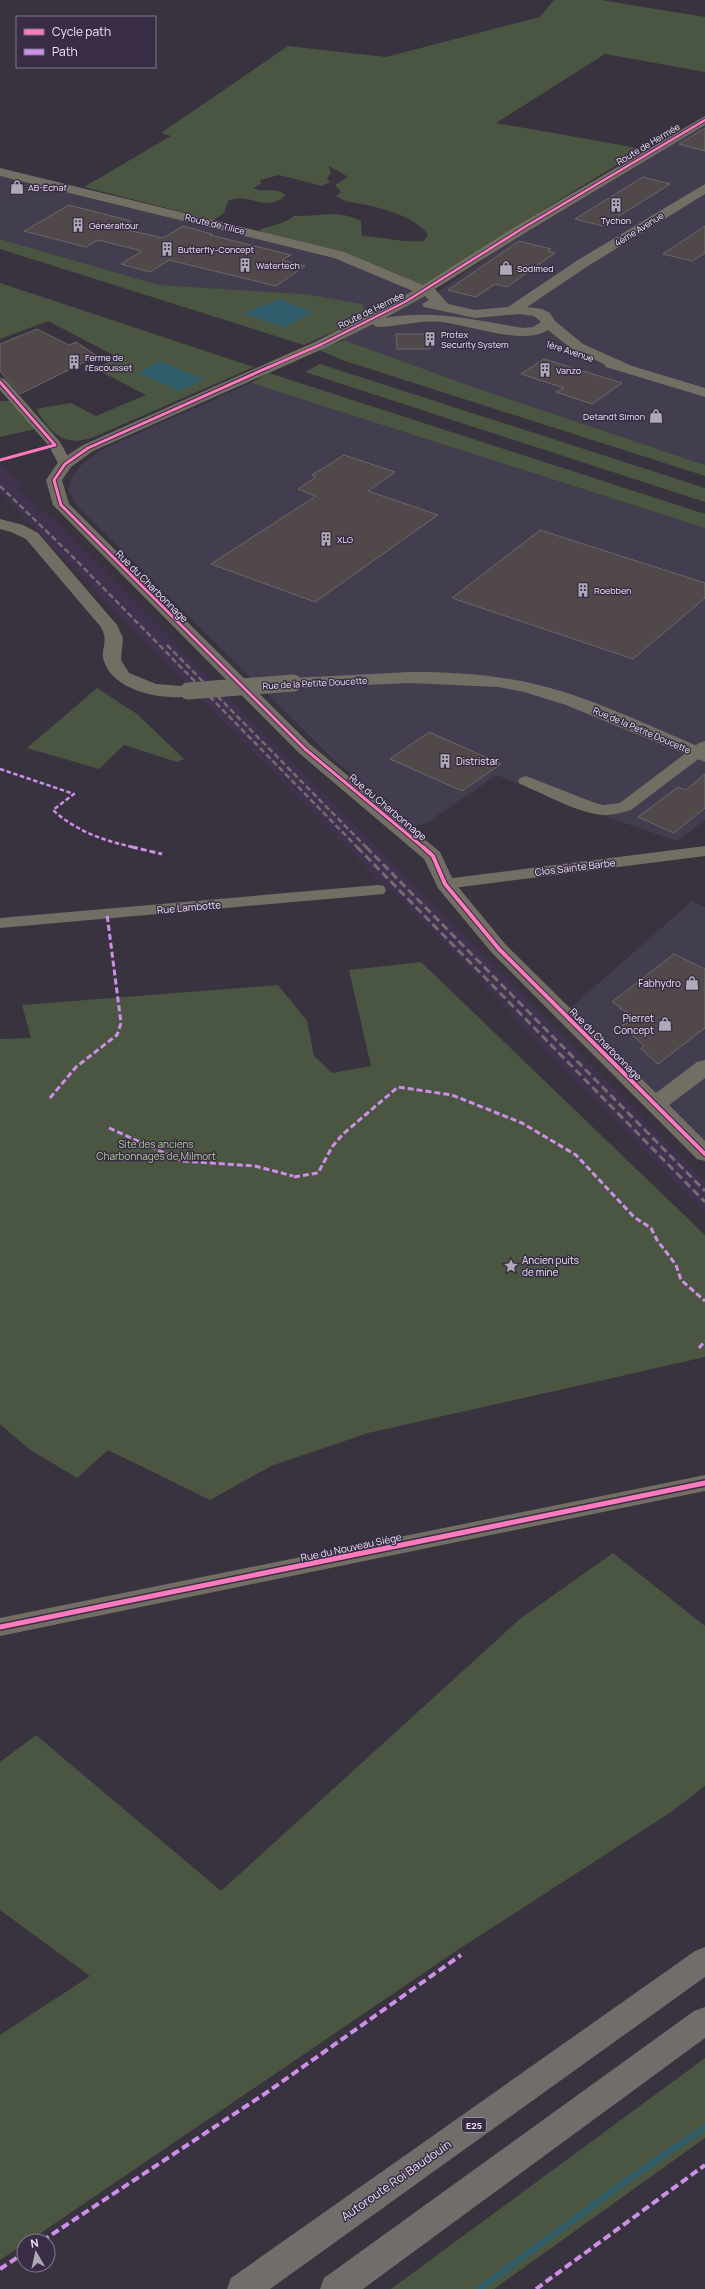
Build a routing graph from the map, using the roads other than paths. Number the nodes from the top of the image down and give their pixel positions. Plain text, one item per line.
1 (705, 120) edge
2 (0, 172) edge
3 (705, 188) edge
4 (574, 270) junction
5 (425, 291) junction
6 (405, 302) junction
7 (443, 307) junction
8 (392, 310) junction
9 (508, 312) junction
10 (408, 318) junction
11 (547, 319) junction
12 (354, 327) junction
13 (509, 330) junction
14 (626, 368) junction
15 (0, 382) edge
16 (705, 393) edge
17 (60, 472) junction
18 (0, 524) edge
19 (702, 752) edge
20 (526, 781) dead end
21 (705, 851) edge
22 (445, 884) junction
23 (378, 890) dead end
24 (0, 923) edge
25 (705, 1066) edge
26 (655, 1105) junction
27 (705, 1154) edge
28 (705, 1483) edge
29 (0, 1627) edge
30 (705, 1960) edge
31 (705, 2021) edge
32 (243, 2289) edge
33 (336, 2289) edge

1 - 5 street, Route de Hermée
2 - 5 street, Route de Tilice
3 - 4 street, 4ème Avenue
4 - 9 street, 4ème Avenue
4 - 11 street, 4ème Avenue
5 - 6 street, Route de Hermée
5 - 7 street
6 - 7 street, 1ère Avenue
6 - 8 street, Route de Hermée
7 - 9 street, 1ère Avenue
8 - 10 street, 1ère Avenue
8 - 12 street, Route de Hermée
9 - 11 street, 1ère Avenue
9 - 13 street
10 - 12 street, 1ère Avenue
10 - 13 street, 1ère Avenue
11 - 13 street, 1ère Avenue
11 - 14 street, 1ère Avenue
12 - 17 street, Route de Hermée
13 - 14 street, 1ère Avenue
14 - 16 street, 1ère Avenue
15 - 17 street
17 - 22 street, Rue du Charbonnage
18 - 19 street, Rue de la Petite Doucette, bridge
19 - 20 street
21 - 22 street, Clos Sainte Barbe
22 - 26 street, Rue du Charbonnage
23 - 24 street, Rue Lambotte
25 - 26 street
26 - 27 street, Rue du Charbonnage
28 - 29 street, Rue du Nouveau Siège
30 - 32 highway, Autoroute Roi Baudouin / E25
31 - 33 highway

